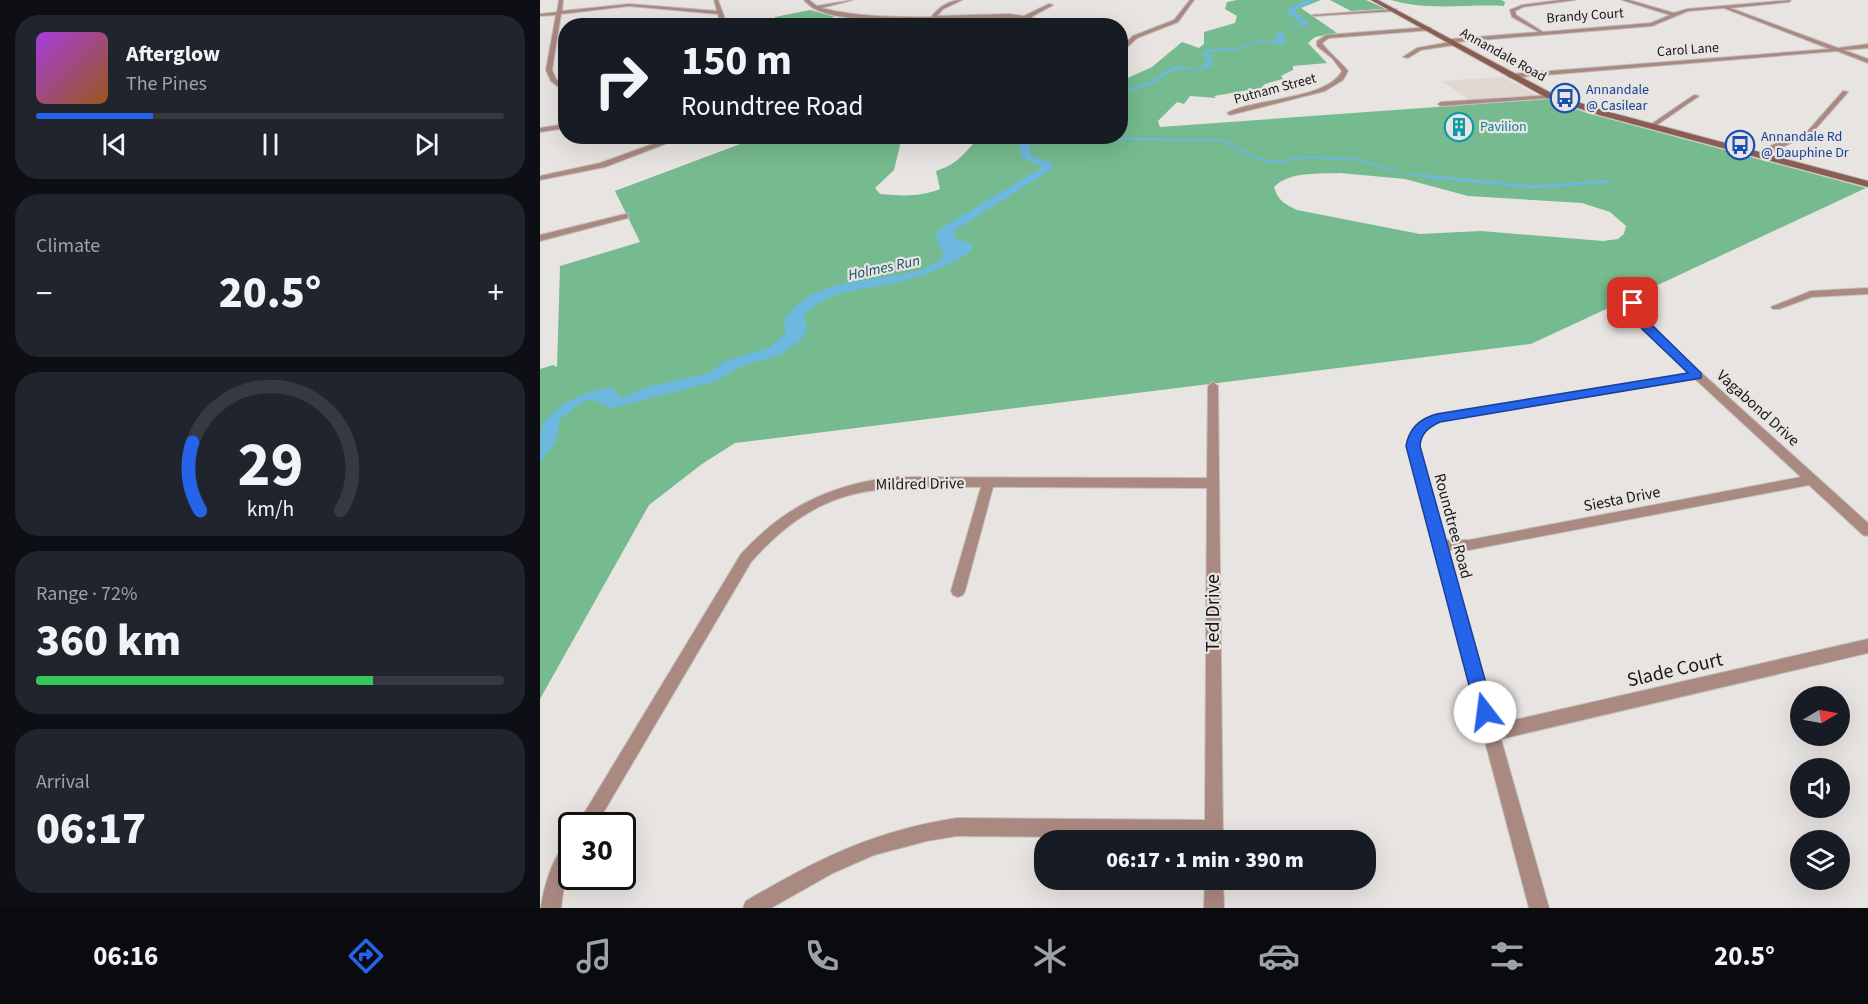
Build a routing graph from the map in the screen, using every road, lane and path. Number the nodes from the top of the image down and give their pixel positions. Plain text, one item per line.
1 (561, 0) edge
2 (716, 0) edge
3 (806, 0) edge
4 (851, 0) edge
5 (960, 0) edge
6 (1192, 0) edge
7 (1374, 0) edge
8 (1573, 0) edge
9 (1624, 0) edge
10 (1705, 0) edge
11 (1789, 1) edge
12 (1051, 5) dead end
13 (1723, 7) junction
14 (815, 8) junction
15 (1395, 10) junction
16 (559, 13) junction
17 (721, 13) junction
18 (1672, 14) junction
19 (540, 15) edge
20 (1314, 15) dead end
21 (933, 17) junction
22 (558, 18) edge
23 (723, 18) edge
24 (848, 18) edge
25 (907, 18) edge
26 (1025, 18) joint
27 (558, 19) edge
28 (1430, 29) junction
29 (1541, 32) junction
30 (1453, 42) junction
31 (1128, 44) edge
32 (1868, 46) edge
33 (1838, 50) junction
34 (1406, 57) dead end
35 (1868, 61) edge
36 (1510, 76) junction
37 (556, 84) edge
38 (1845, 92) dead end
39 (1550, 96) junction
40 (1696, 96) dead end
41 (1441, 104) dead end
42 (1230, 113) dead end
43 (1652, 126) junction
44 (558, 127) edge
45 (540, 130) edge
46 (661, 144) edge
47 (1764, 156) junction
48 (540, 178) edge
49 (1868, 184) edge
50 (625, 216) dead end
51 (540, 238) edge
52 (1868, 291) edge
53 (1633, 303) dead end
54 (1776, 307) dead end
55 (1697, 375) junction
56 (1212, 386) dead end
57 (1811, 480) junction
58 (988, 483) junction
59 (1213, 483) junction
60 (1868, 531) edge
61 (1439, 545) junction
62 (958, 591) dead end
63 (1868, 646) edge
64 (1491, 733) junction
65 (594, 812) edge
66 (1067, 830) edge
67 (1214, 830) edge
68 (558, 878) edge
69 (1214, 890) edge
70 (551, 908) edge
71 (753, 908) edge
72 (1214, 908) edge
73 (1539, 908) edge

1 - 16 street
2 - 17 street
3 - 14 street
4 - 14 street
5 - 21 street
6 - 31 street
7 - 15 main road, Annandale Road
8 - 29 street
9 - 18 street
10 - 13 street
11 - 13 street, Brandy Court
12 - 26 street
13 - 18 street, Brandy Court
13 - 33 street
14 - 24 street
15 - 20 street
15 - 28 main road, Annandale Road
16 - 17 street
16 - 19 street
16 - 22 street
17 - 23 street
18 - 29 street, Brandy Court
21 - 25 street
21 - 26 street
27 - 37 street
28 - 30 main road, Annandale Road
28 - 42 street, Putnam Street
29 - 30 street, Brandy Court
30 - 34 street, Brandy Court
30 - 36 main road, Annandale Road
32 - 33 street, Carol Lane
33 - 35 street
33 - 36 street, Carol Lane
36 - 39 main road, Annandale Road
38 - 47 street
39 - 41 street
39 - 43 main road, Annandale Road
40 - 43 street
43 - 47 main road, Annandale Road
44 - 45 street
46 - 48 street
47 - 49 main road, Annandale Road
50 - 51 street
52 - 54 street
53 - 55 street, Vagabond Drive
55 - 57 street, Vagabond Drive
55 - 61 street, Roundtree Road
56 - 59 street, Ted Drive
57 - 60 street, Vagabond Drive
57 - 61 street, Siesta Drive
58 - 59 street, Mildred Drive
58 - 62 street
58 - 65 street, Mildred Drive
59 - 67 street, Ted Drive
61 - 64 street, Roundtree Road
63 - 64 street, Slade Court
64 - 73 street, Roundtree Road
66 - 71 street
68 - 70 street
69 - 72 street

